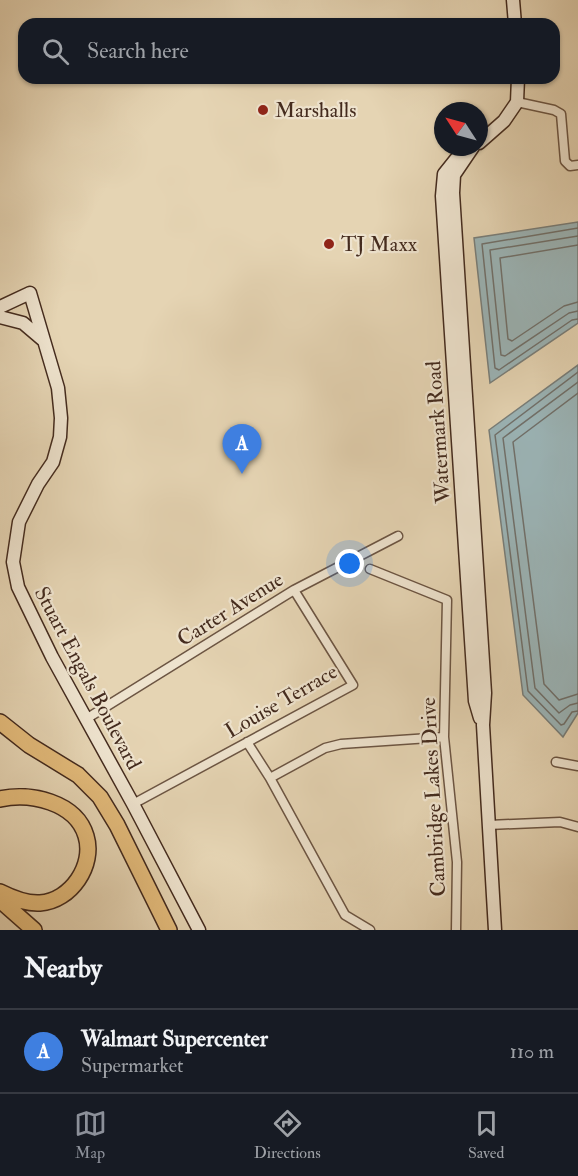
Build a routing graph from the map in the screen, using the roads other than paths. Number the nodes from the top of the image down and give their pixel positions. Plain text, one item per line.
1 (513, 0) edge
2 (514, 18) edge
3 (518, 84) edge
4 (517, 102) junction
5 (488, 135) edge
6 (459, 156) edge
7 (578, 165) edge
8 (0, 307) edge
9 (0, 317) edge
10 (44, 341) junction
11 (398, 536) dead end
12 (370, 569) dead end
13 (294, 590) junction
14 (86, 719) junction
15 (0, 722) edge
16 (444, 736) junction
17 (247, 742) junction
18 (556, 762) dead end
19 (578, 766) edge
20 (270, 778) junction
21 (0, 799) edge
22 (133, 804) junction
23 (489, 825) junction
24 (578, 826) edge
25 (0, 892) edge
26 (0, 900) edge
27 (34, 930) edge
28 (169, 930) edge
29 (199, 930) edge
30 (370, 930) edge
31 (456, 930) edge
32 (495, 930) edge

1 - 2 street
3 - 4 street
4 - 5 street, Watermark Road
4 - 7 street
6 - 23 street, Watermark Road
8 - 10 street, Stuart Engals Boulevard
9 - 10 street
10 - 14 street, Stuart Engals Boulevard
11 - 13 street, Carter Avenue
12 - 16 street, Cambridge Lakes Drive
13 - 14 street, Carter Avenue
13 - 17 street, Louise Terrace
14 - 22 street, Stuart Engals Boulevard
15 - 28 highway
16 - 20 street
16 - 31 street, Cambridge Lakes Drive
17 - 20 street
17 - 22 street, Louise Terrace
18 - 19 street
20 - 30 street
21 - 25 highway
22 - 29 street, Stuart Engals Boulevard
23 - 24 street
23 - 32 street, Watermark Road
26 - 27 highway

